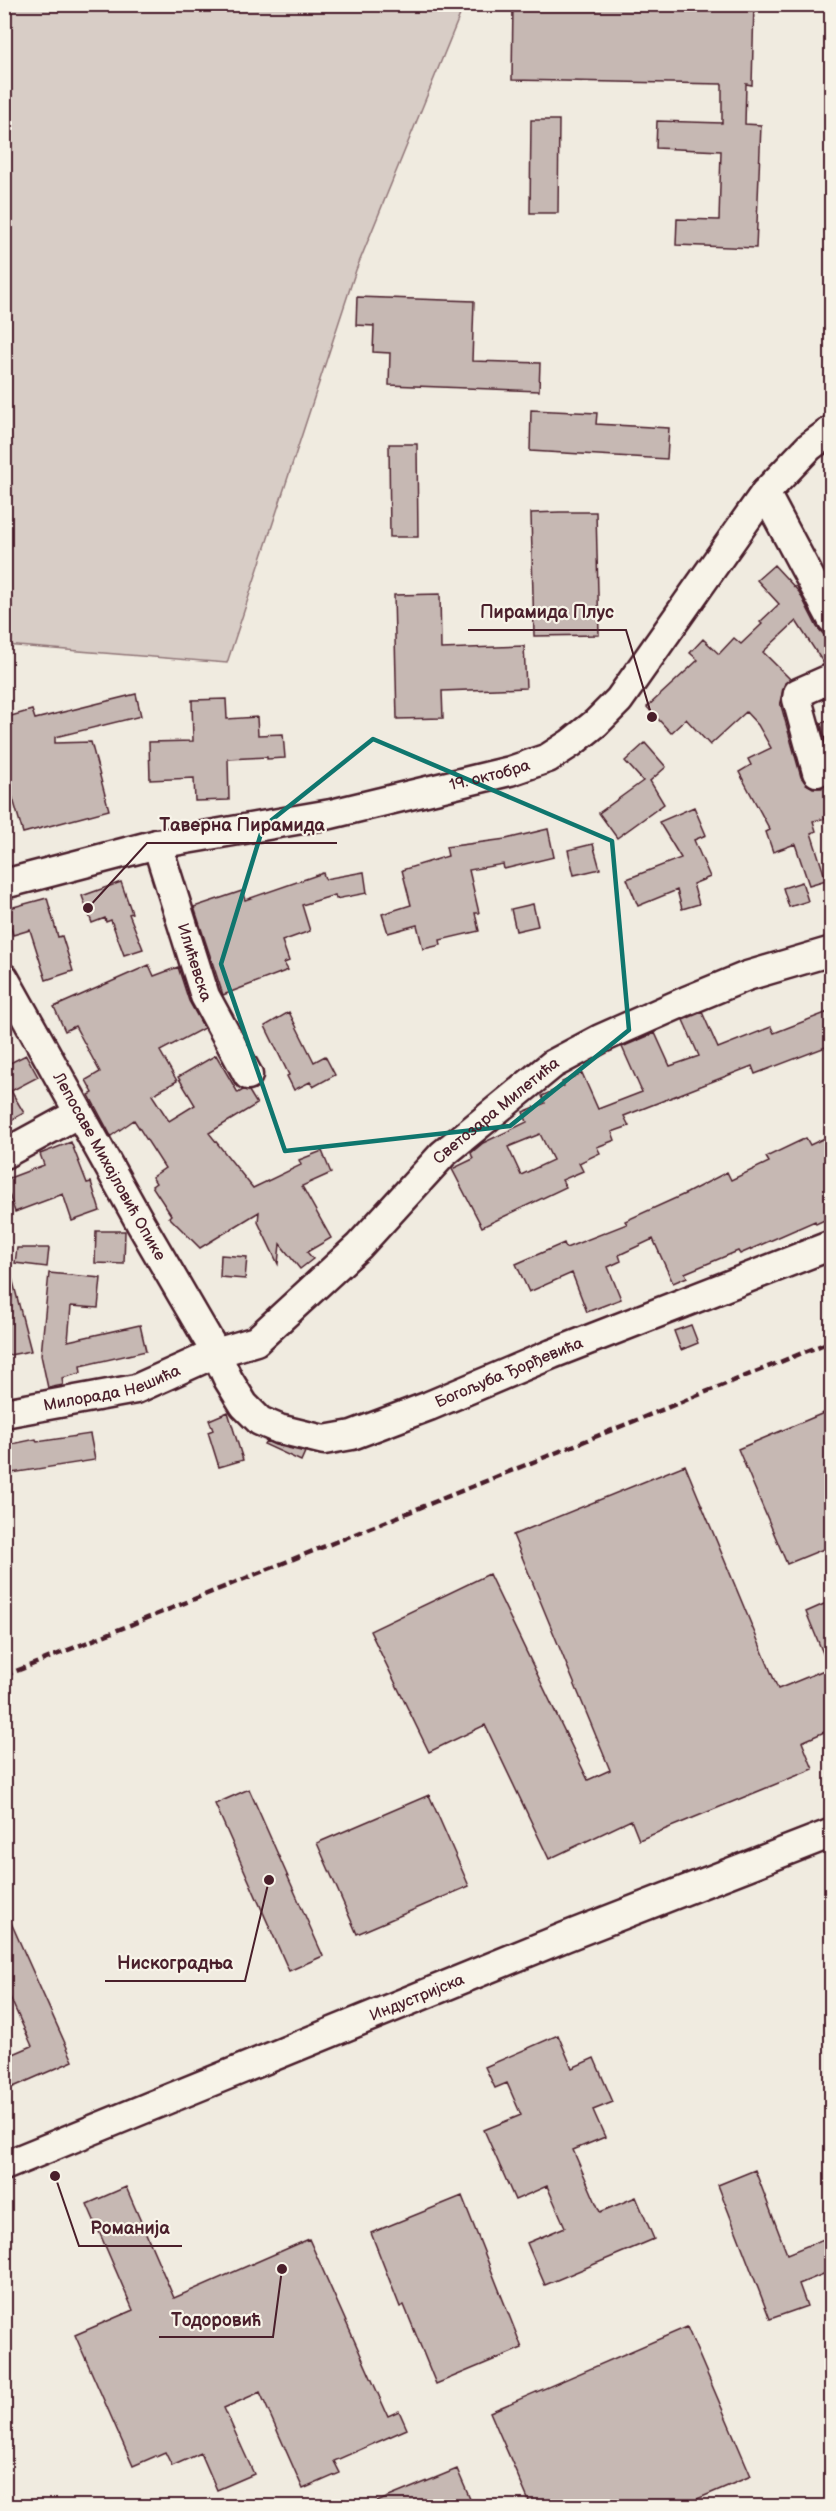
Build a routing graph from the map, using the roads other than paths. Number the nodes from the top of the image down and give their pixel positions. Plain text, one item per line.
1 (831, 430) edge
2 (765, 493) junction
3 (831, 619) edge
4 (831, 678) edge
5 (817, 772) dead end
6 (157, 844) junction
7 (4, 884) edge
8 (831, 951) edge
9 (4, 978) edge
10 (248, 1075) dead end
11 (79, 1113) junction
12 (4, 1154) edge
13 (831, 1245) edge
14 (216, 1353) junction
15 (4, 1413) edge
16 (831, 1833) edge
17 (4, 2166) edge

1 - 2 street, 19. октобра
2 - 3 street
2 - 6 street, 19. октобра
4 - 5 street
6 - 7 street, 19. октобра
6 - 10 street, Илићевска
8 - 14 street, Светозара Милетића
9 - 11 street, Лепосаве Михајловић Опике
11 - 12 street
11 - 14 street, Лепосаве Михајловић Опике
13 - 14 street, Богољуба Ђорђевића
14 - 15 street, Милорада Нешића
16 - 17 street, Индустријска

